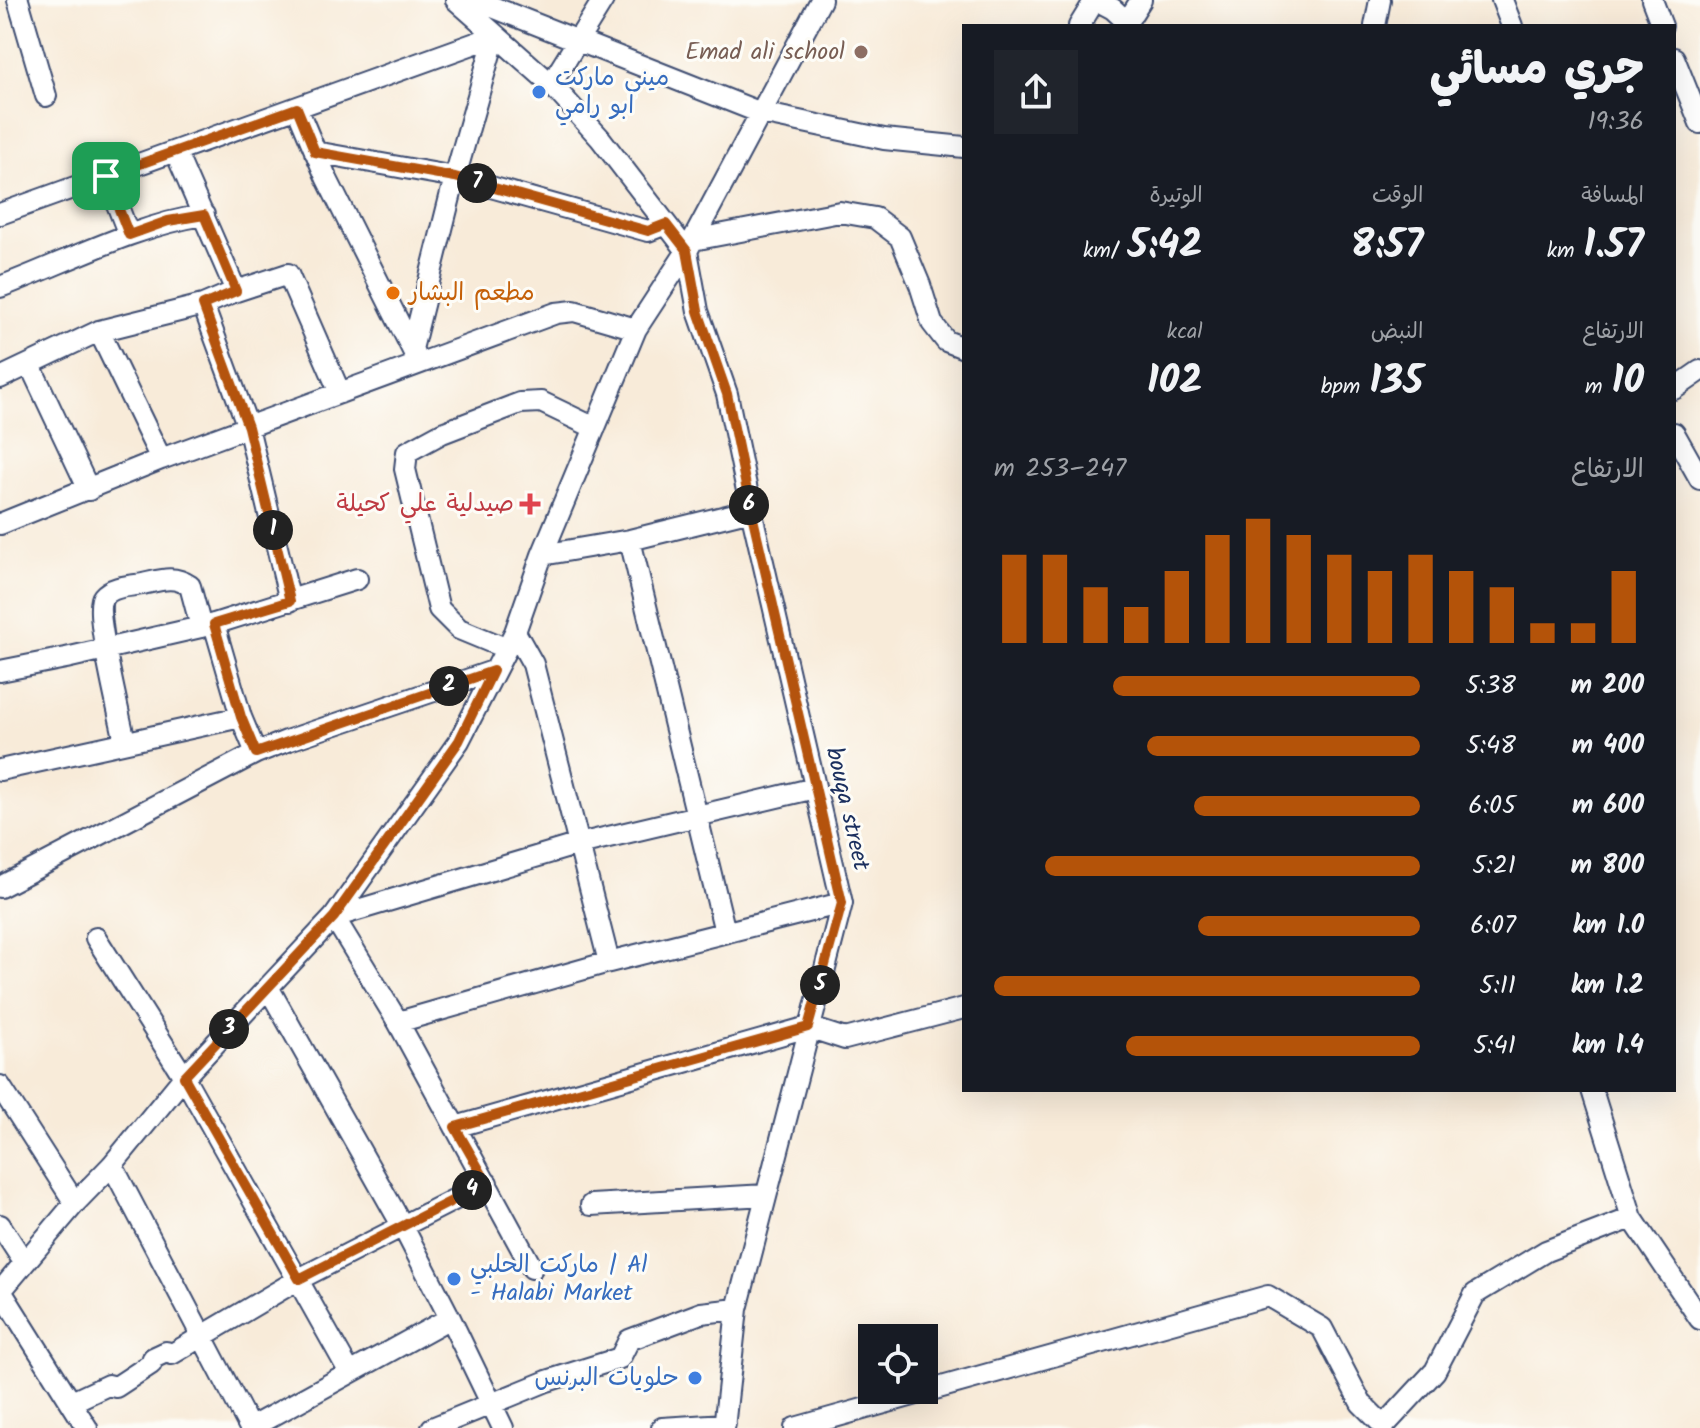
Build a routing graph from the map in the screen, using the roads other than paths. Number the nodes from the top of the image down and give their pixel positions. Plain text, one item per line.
1 (18, 0) edge
2 (456, 0) edge
3 (475, 0) edge
4 (603, 0) edge
5 (821, 0) edge
6 (1095, 0) edge
7 (1141, 0) edge
8 (1380, 0) edge
9 (1502, 0) edge
10 (1652, 0) edge
11 (1080, 24) edge
12 (1375, 24) edge
13 (1511, 24) edge
14 (1661, 24) edge
15 (495, 36) junction
16 (577, 42) junction
17 (1676, 63) edge
18 (551, 84) junction
19 (46, 96) dead end
20 (297, 108) junction
21 (761, 113) junction
22 (1700, 123) edge
23 (962, 147) edge
24 (175, 151) junction
25 (315, 152) junction
26 (106, 176) junction
27 (455, 177) junction
28 (0, 214) edge
29 (204, 215) junction
30 (666, 224) junction
31 (129, 235) junction
32 (690, 246) junction
33 (0, 287) edge
34 (236, 291) junction
35 (203, 305) junction
36 (636, 329) junction
37 (99, 331) junction
38 (962, 347) edge
39 (416, 356) junction
40 (30, 365) junction
41 (1700, 371) edge
42 (0, 378) edge
43 (1676, 388) edge
44 (340, 393) junction
45 (248, 427) junction
46 (595, 428) junction
47 (1676, 437) edge
48 (161, 459) junction
49 (1700, 479) edge
50 (89, 490) junction
51 (751, 510) junction
52 (0, 524) edge
53 (630, 540) junction
54 (542, 555) junction
55 (357, 579) dead end
56 (290, 601) junction
57 (208, 625) junction
58 (510, 640) junction
59 (106, 649) junction
60 (0, 671) edge
61 (493, 671) junction
62 (241, 717) junction
63 (125, 742) junction
64 (256, 753) junction
65 (0, 770) edge
66 (815, 788) junction
67 (696, 814) junction
68 (579, 844) junction
69 (0, 887) edge
70 (842, 903) junction
71 (334, 917) junction
72 (725, 932) junction
73 (96, 938) dead end
74 (609, 962) junction
75 (268, 987) junction
76 (962, 1009) edge
77 (398, 1022) junction
78 (808, 1027) junction
79 (184, 1077) junction
80 (0, 1086) edge
81 (1593, 1092) edge
82 (455, 1127) junction
83 (112, 1165) junction
84 (487, 1183) junction
85 (766, 1195) junction
86 (75, 1203) junction
87 (591, 1205) dead end
88 (1632, 1218) junction
89 (0, 1225) edge
90 (402, 1225) junction
91 (24, 1262) junction
92 (532, 1268) dead end
93 (299, 1279) junction
94 (1, 1292) edge
95 (737, 1309) junction
96 (450, 1318) junction
97 (1700, 1319) edge
98 (203, 1336) junction
99 (350, 1373) junction
100 (493, 1403) junction
101 (75, 1407) junction
102 (724, 1426) edge
103 (1384, 1427) edge
104 (87, 1428) edge
105 (250, 1428) edge
106 (432, 1428) edge
107 (503, 1428) edge
108 (662, 1428) edge
109 (795, 1428) edge

1 - 19 street
2 - 15 street
3 - 16 street
4 - 16 street
5 - 21 street
6 - 7 street
6 - 11 street
8 - 12 street
9 - 13 street
10 - 14 street
15 - 18 street
15 - 20 street
15 - 27 street
16 - 18 street
16 - 21 street
17 - 22 street
18 - 30 street
20 - 24 street
20 - 25 street
21 - 23 street
21 - 32 street
24 - 26 street
24 - 29 street
25 - 27 street
25 - 39 street
26 - 28 street
26 - 31 street
27 - 30 street
27 - 39 street
29 - 31 street
29 - 34 street
30 - 32 street
31 - 33 street
32 - 36 street
32 - 38 street
32 - 51 street, bouqa street
34 - 35 street
34 - 44 street
35 - 37 street
35 - 45 street
36 - 39 street
36 - 46 street
37 - 40 street
37 - 48 street
39 - 44 street
40 - 42 street
40 - 50 street
41 - 43 street
44 - 45 street
45 - 48 street
45 - 56 street
46 - 54 street
46 - 58 street
47 - 49 street
48 - 50 street
50 - 52 street
51 - 53 street
51 - 66 street, bouqa street
53 - 54 street
53 - 67 street
54 - 58 street
55 - 56 street
56 - 57 street
57 - 59 street
57 - 59 street
57 - 62 street
58 - 61 street
58 - 68 street
59 - 60 street
59 - 63 street
61 - 64 street
61 - 71 street
62 - 63 street
62 - 64 street
63 - 65 street
64 - 69 street
66 - 67 street
66 - 70 street, bouqa street
67 - 68 street
67 - 72 street
68 - 71 street
68 - 74 street
70 - 72 street
70 - 78 street, bouqa street
71 - 75 street
71 - 77 street
72 - 74 street
73 - 79 street
74 - 77 street
75 - 79 street
75 - 90 street
76 - 78 street
77 - 82 street
78 - 82 street
78 - 85 street, bouqa street
79 - 83 street
79 - 93 street
80 - 86 street
81 - 88 street
82 - 84 street
83 - 86 street
83 - 98 street
84 - 90 street
84 - 92 street
85 - 87 street
85 - 95 street, bouqa street
86 - 91 street
88 - 97 street
88 - 103 street
89 - 91 street
90 - 93 street
90 - 96 street
91 - 94 street
93 - 98 street
93 - 99 street
94 - 101 street
95 - 100 street
95 - 102 street, bouqa street
96 - 99 street
96 - 100 street
98 - 101 street
98 - 105 street
99 - 105 street
100 - 106 street
100 - 107 street
101 - 104 street
102 - 108 street
103 - 109 street

